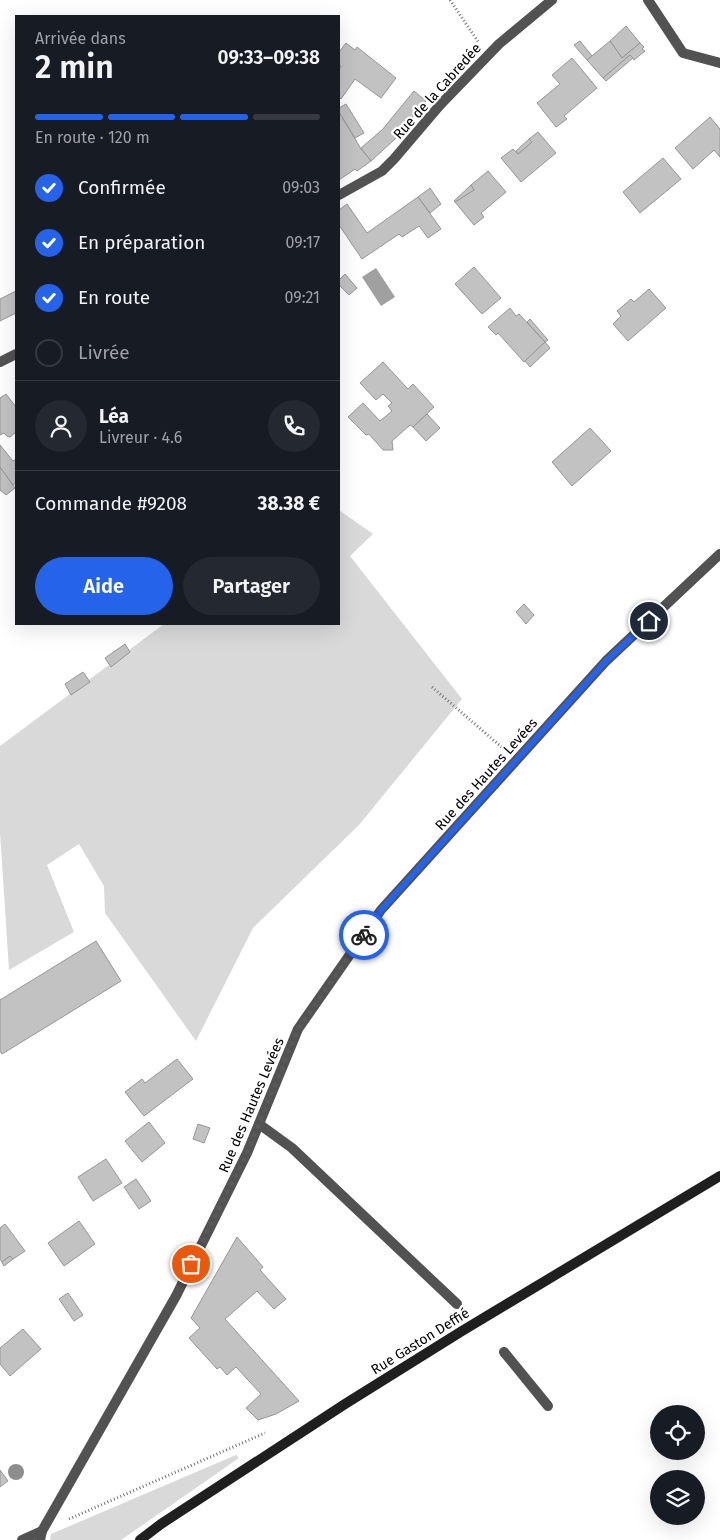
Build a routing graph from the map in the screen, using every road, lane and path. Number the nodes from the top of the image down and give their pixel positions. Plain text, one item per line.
1 (450, 0) edge
2 (552, 0) edge
3 (648, 0) edge
4 (488, 56) junction
5 (720, 64) edge
6 (340, 194) edge
7 (15, 354) edge
8 (0, 362) edge
9 (720, 554) edge
10 (432, 686) dead end
11 (517, 760) junction
12 (259, 1124) junction
13 (720, 1176) edge
14 (457, 1304) dead end
15 (504, 1352) dead end
16 (548, 1406) dead end
17 (265, 1433) dead end
18 (68, 1520) dead end
19 (41, 1536) edge
20 (22, 1540) edge
21 (140, 1540) edge

1 - 4 path
2 - 4 street, Rue de la Cabredée
3 - 5 street
4 - 6 street, Rue de la Cabredée
7 - 8 street
9 - 11 street, Rue des Hautes Levées
10 - 11 path
11 - 12 street, Rue des Hautes Levées
12 - 14 street
12 - 19 street, Rue des Hautes Levées
13 - 21 main road, Rue Gaston Deffié
15 - 16 street
17 - 18 path
19 - 20 street

